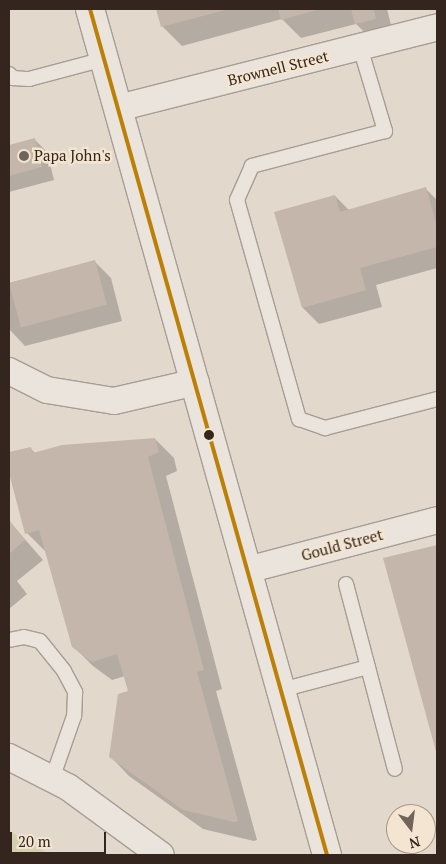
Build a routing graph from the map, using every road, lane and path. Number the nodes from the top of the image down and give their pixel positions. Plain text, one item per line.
1 (90, 9) edge
2 (437, 27) edge
3 (360, 46) junction
4 (104, 59) junction
5 (9, 74) edge
6 (118, 108) junction
7 (9, 371) edge
8 (196, 382) junction
9 (437, 399) edge
10 (437, 520) edge
11 (247, 570) junction
12 (346, 584) dead end
13 (9, 640) edge
14 (368, 668) junction
15 (281, 690) junction
16 (9, 758) edge
17 (395, 769) dead end
18 (52, 779) junction
19 (161, 855) edge
20 (327, 855) edge

1 - 4 main road
2 - 3 street, Brownell Street
3 - 6 street, Brownell Street
3 - 9 lane
4 - 5 lane
4 - 6 main road
6 - 8 main road
7 - 8 street
8 - 11 main road
10 - 11 street, Gould Street
11 - 15 main road
12 - 14 lane
13 - 18 lane
14 - 15 lane
14 - 17 lane
15 - 20 main road
16 - 18 street
18 - 19 street

